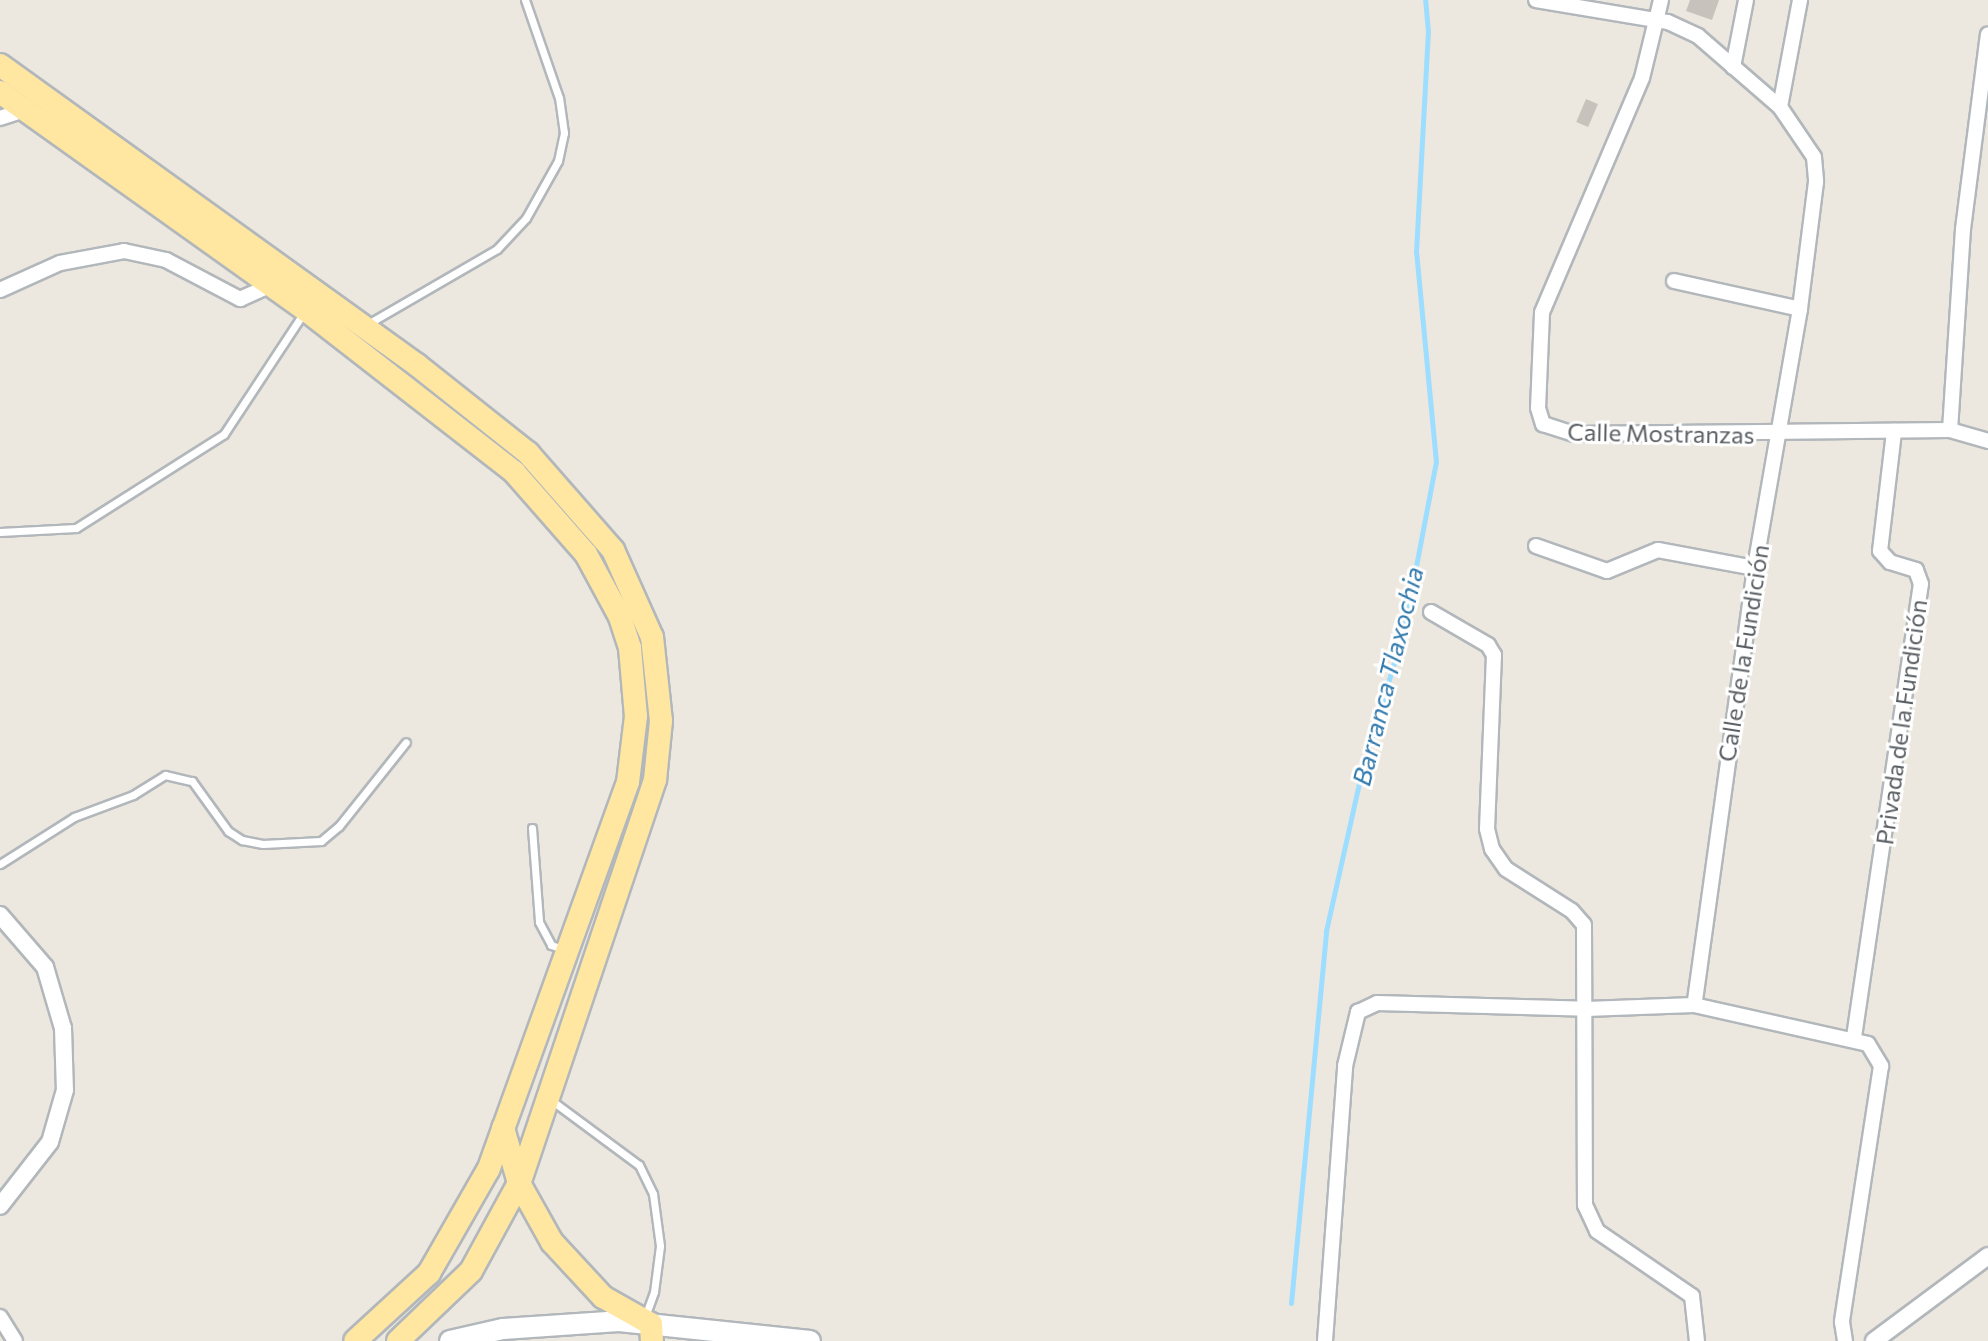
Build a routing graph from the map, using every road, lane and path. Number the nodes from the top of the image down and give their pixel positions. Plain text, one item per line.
1 (525, 0) edge
2 (1536, 0) edge
3 (1661, 0) edge
4 (1746, 0) edge
5 (1800, 0) edge
6 (1659, 22) junction
7 (1988, 35) edge
8 (0, 65) edge
9 (1733, 67) junction
10 (0, 92) edge
11 (1780, 107) junction
12 (24, 110) junction
13 (0, 118) edge
14 (1674, 281) dead end
15 (271, 285) junction
16 (0, 290) edge
17 (1800, 309) junction
18 (306, 310) junction
19 (365, 327) junction
20 (1950, 430) junction
21 (1894, 431) junction
22 (1779, 435) junction
23 (1988, 441) edge
24 (0, 532) edge
25 (1536, 546) dead end
26 (1755, 568) junction
27 (1431, 612) dead end
28 (406, 742) dead end
29 (532, 828) dead end
30 (0, 864) edge
31 (0, 915) edge
32 (568, 951) junction
33 (1694, 1005) junction
34 (1586, 1009) junction
35 (1854, 1037) junction
36 (549, 1099) junction
37 (503, 1128) junction
38 (519, 1183) junction
39 (0, 1206) edge
40 (1988, 1256) edge
41 (0, 1317) edge
42 (649, 1328) edge
43 (15, 1341) edge
44 (355, 1341) edge
45 (398, 1341) edge
46 (450, 1341) edge
47 (810, 1341) edge
48 (1325, 1341) edge
49 (1697, 1341) edge
50 (1845, 1341) edge
51 (1874, 1341) edge

1 - 19 lane
2 - 6 street, Calle de la Fundición
3 - 6 street, Calle Mostranzas
4 - 9 street
5 - 11 street
6 - 9 street, Calle de la Fundición
6 - 22 street, Calle Mostranzas
7 - 20 street
8 - 19 main road
9 - 11 street, Calle de la Fundición
10 - 12 main road
11 - 17 street, Calle de la Fundición
12 - 13 street
12 - 15 main road
14 - 17 street
15 - 16 street
15 - 18 main road
17 - 22 street, Calle de la Fundición
18 - 24 lane
18 - 32 main road
19 - 36 main road
20 - 21 street, Calle Mostranzas
20 - 23 street, Calle Mostranzas
21 - 22 street, Calle Mostranzas
21 - 35 street, Privada de la Fundición
22 - 26 street, Calle de la Fundición
25 - 26 street
26 - 33 street, Calle de la Fundición
27 - 34 street
28 - 30 lane
29 - 32 lane
31 - 39 street
32 - 37 main road
33 - 34 street
33 - 35 street
34 - 48 street
34 - 49 street
35 - 50 street
36 - 38 main road
36 - 42 lane
37 - 38 main road
37 - 44 main road
38 - 42 main road
38 - 45 main road
40 - 51 street
41 - 43 street
42 - 46 main road
42 - 47 main road

